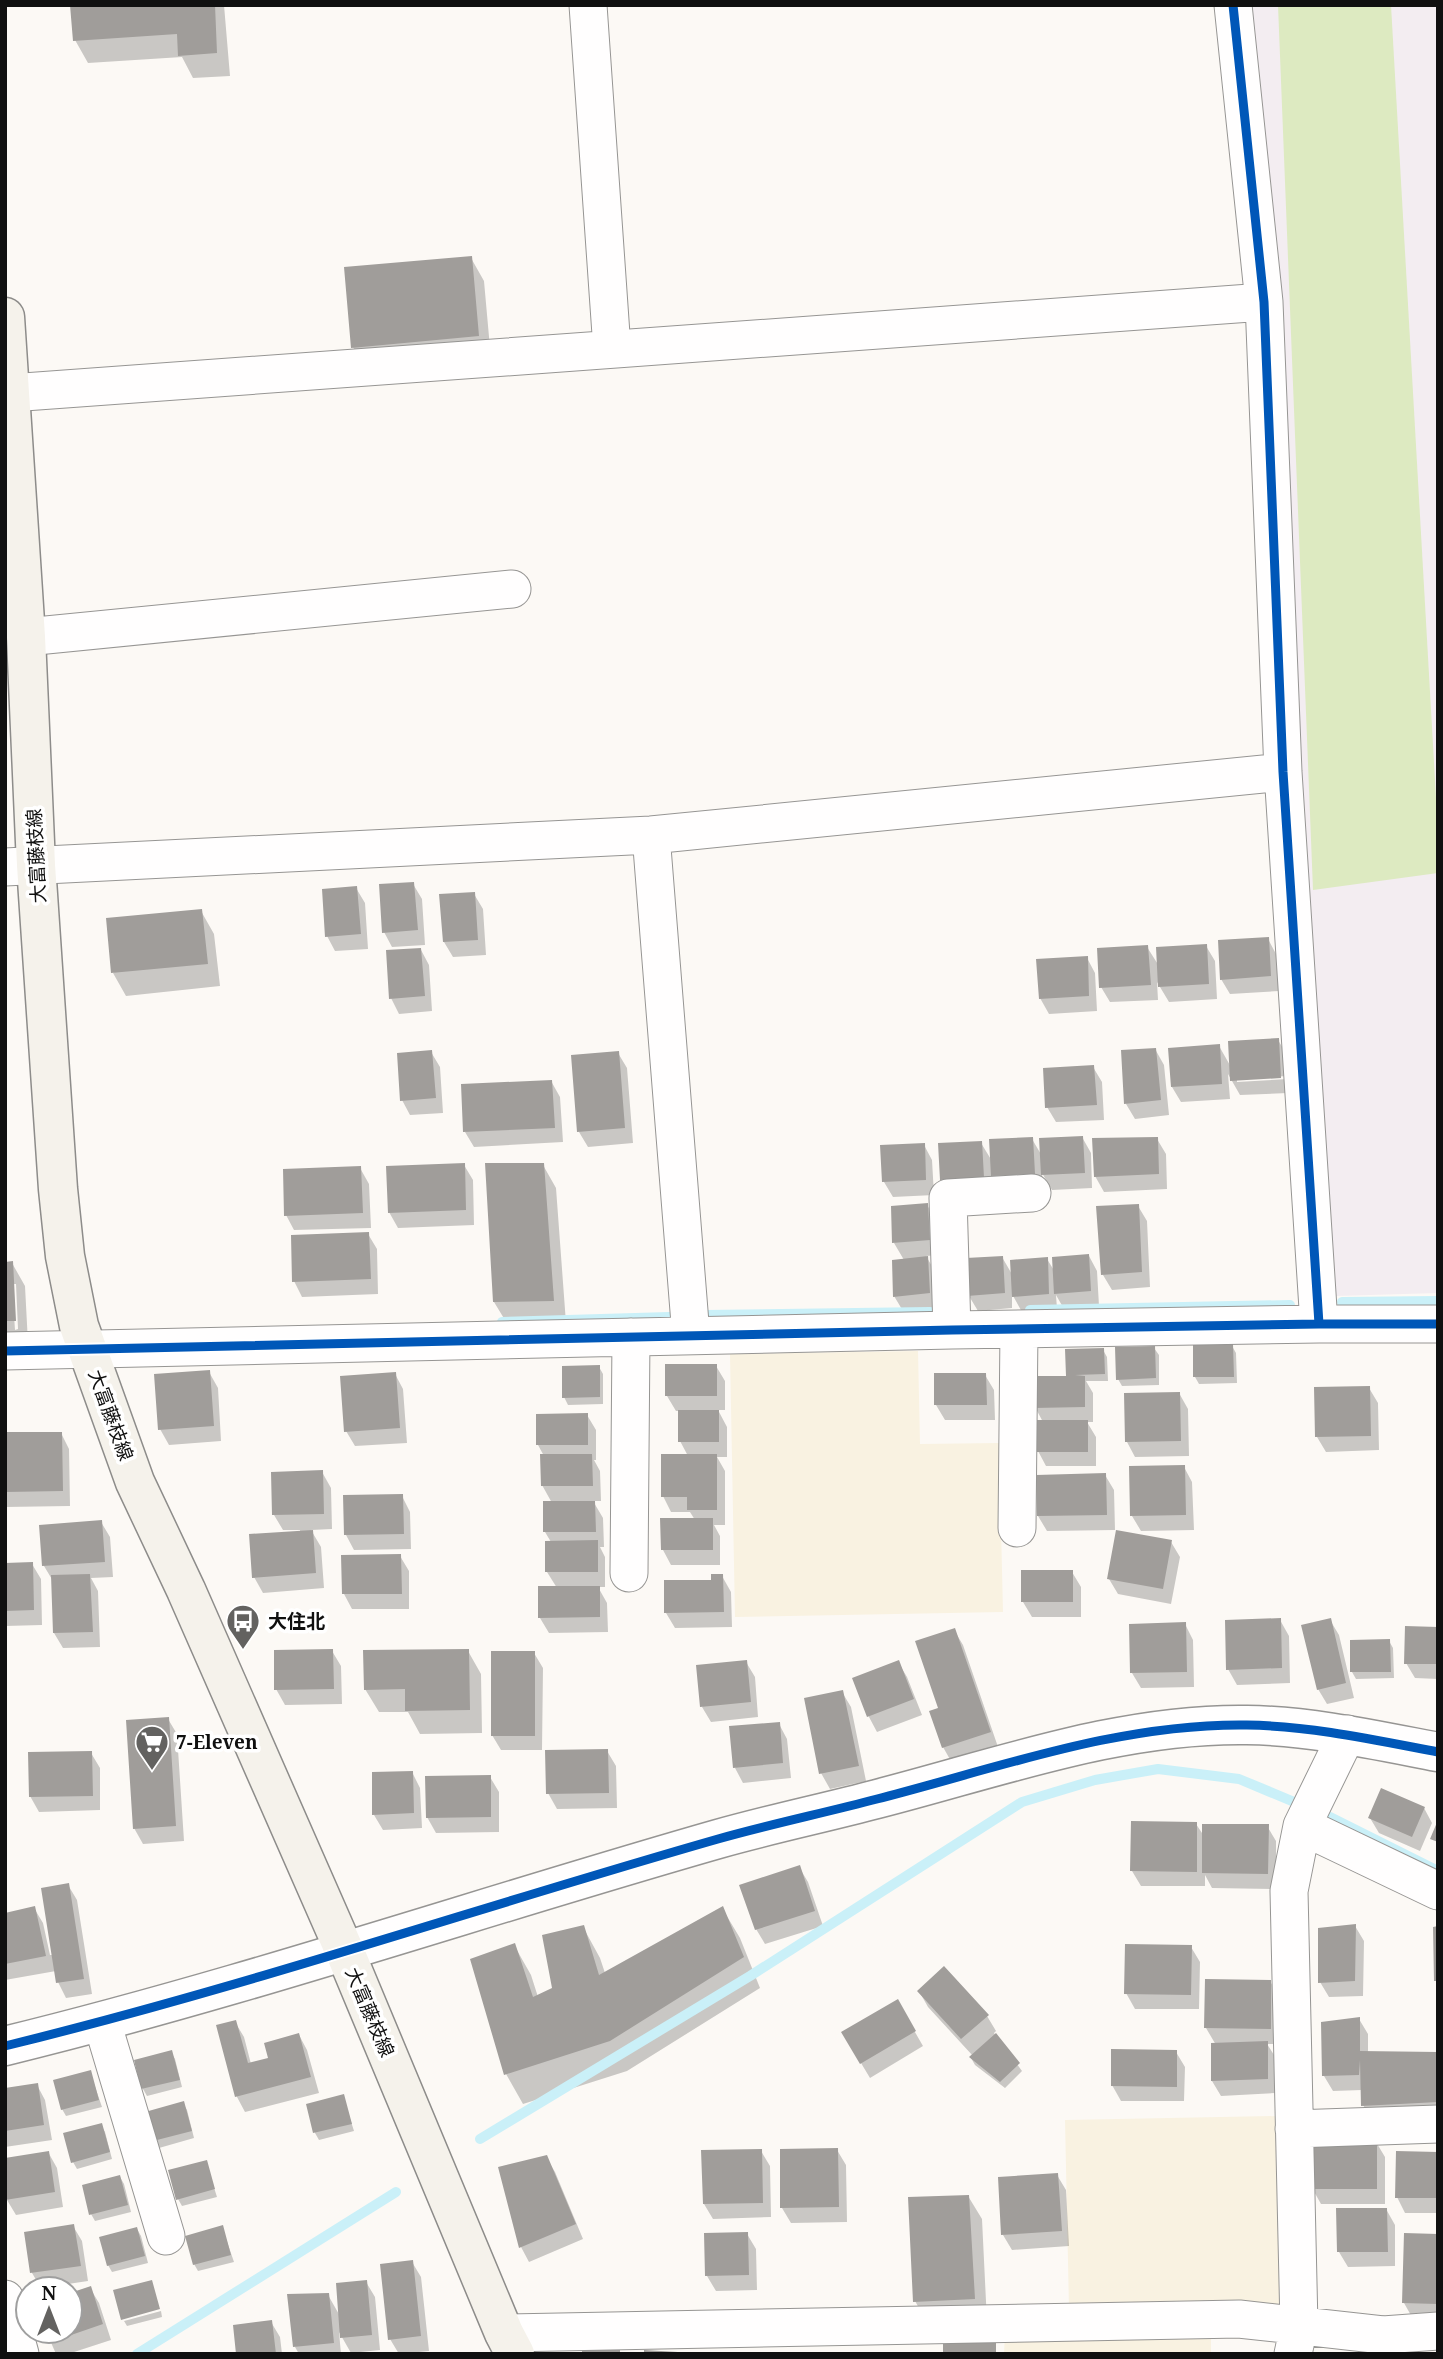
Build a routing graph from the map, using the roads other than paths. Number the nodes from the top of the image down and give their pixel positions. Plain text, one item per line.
1 (588, 5) edge
2 (1233, 5) edge
3 (1264, 302) junction
4 (5, 317) edge
5 (612, 349) junction
6 (10, 393) junction
7 (12, 520) edge
8 (512, 589) dead end
9 (26, 637) junction
10 (1283, 772) junction
11 (651, 835) junction
12 (21, 866) edge
13 (1032, 1193) dead end
14 (1319, 1324) junction
15 (1438, 1324) edge
16 (1019, 1329) junction
17 (952, 1331) junction
18 (691, 1336) junction
19 (631, 1337) junction
20 (86, 1349) junction
21 (5, 1352) edge
22 (1017, 1528) dead end
23 (629, 1573) dead end
24 (1347, 1734) junction
25 (1438, 1752) edge
26 (1307, 1815) junction
27 (1438, 1891) edge
28 (345, 1952) junction
29 (102, 2022) junction
30 (5, 2046) edge
31 (1438, 2124) edge
32 (1294, 2129) junction
33 (166, 2236) dead end
34 (5, 2299) edge
35 (1438, 2331) edge
36 (1296, 2340) edge
37 (509, 2348) edge
38 (20, 2354) edge

1 - 5 street
2 - 3 street
3 - 5 street
3 - 10 street
4 - 6 main road, 大富藤枝線
5 - 6 street
6 - 7 main road, 大富藤枝線
7 - 9 main road, 大富藤枝線
8 - 9 street
9 - 12 main road, 大富藤枝線
10 - 11 street
10 - 14 street
11 - 12 street
11 - 18 street
12 - 20 main road, 大富藤枝線
13 - 17 street
14 - 15 street
14 - 16 street
16 - 17 street
16 - 22 street
17 - 18 street
18 - 19 street
19 - 20 street
19 - 23 street
20 - 21 street
20 - 28 main road, 大富藤枝線
24 - 25 street
24 - 26 street
24 - 28 street
26 - 27 street
26 - 32 street
28 - 29 street
28 - 37 main road, 大富藤枝線
29 - 30 street
29 - 33 street
31 - 32 street
32 - 36 street
34 - 38 street
35 - 36 street
36 - 37 street

